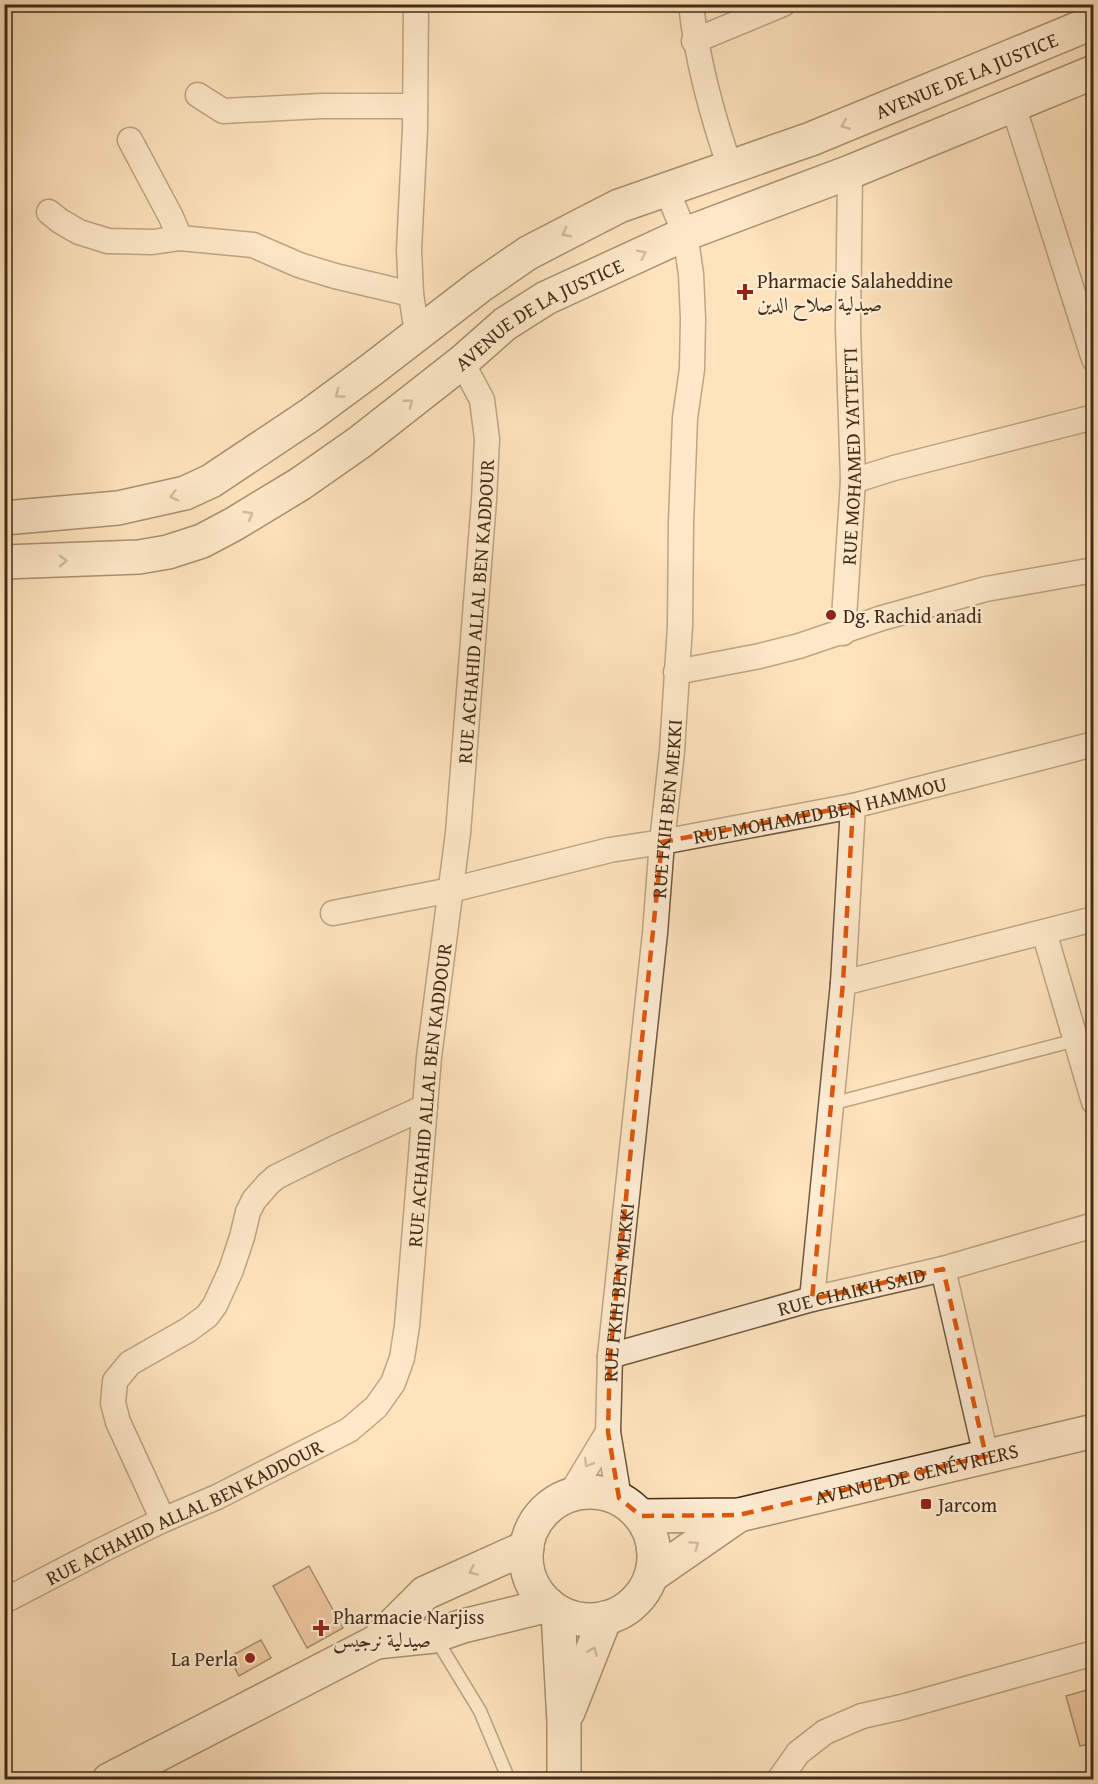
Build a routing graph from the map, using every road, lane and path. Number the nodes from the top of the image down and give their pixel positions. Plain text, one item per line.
1 (416, 4) edge
2 (690, 4) edge
3 (783, 4) edge
4 (1094, 22) edge
5 (694, 41) junction
6 (1094, 72) edge
7 (198, 94) dead end
8 (1013, 105) junction
9 (415, 106) junction
10 (130, 140) dead end
11 (730, 168) junction
12 (850, 172) junction
13 (666, 188) junction
14 (49, 212) dead end
15 (685, 234) junction
16 (180, 238) junction
17 (1083, 289) edge
18 (411, 294) junction
19 (417, 333) junction
20 (1094, 359) edge
21 (462, 362) junction
22 (1094, 417) edge
23 (853, 481) junction
24 (4, 518) edge
25 (4, 562) edge
26 (1094, 570) edge
27 (843, 633) junction
28 (676, 672) junction
29 (1094, 744) edge
30 (853, 806) junction
31 (662, 842) junction
32 (451, 890) junction
33 (333, 913) dead end
34 (1094, 919) edge
35 (1044, 932) junction
36 (843, 983) junction
37 (1076, 1040) junction
38 (1094, 1102) edge
39 (831, 1104) junction
40 (425, 1107) junction
41 (1094, 1225) edge
42 (943, 1269) junction
43 (812, 1299) junction
44 (610, 1356) junction
45 (1094, 1431) edge
46 (608, 1432) junction
47 (986, 1456) junction
48 (570, 1495) junction
49 (630, 1507) junction
50 (739, 1515) junction
51 (163, 1520) junction
52 (527, 1547) junction
53 (651, 1576) junction
54 (4, 1601) edge
55 (554, 1608) junction
56 (605, 1618) junction
57 (434, 1636) junction
58 (376, 1642) junction
59 (1094, 1653) edge
60 (564, 1722) junction
61 (109, 1779) edge
62 (509, 1779) edge
63 (564, 1779) edge
64 (779, 1779) edge

1 - 9 street
2 - 5 street
3 - 5 street
4 -> 11 street, AVENUE DE LA JUSTICE
5 - 11 street
6 - 8 street, AVENUE DE LA JUSTICE
7 - 9 street
8 - 12 street, AVENUE DE LA JUSTICE
8 - 17 street
9 - 18 street
10 - 16 street
11 - 13 street, AVENUE DE LA JUSTICE
12 - 15 street, AVENUE DE LA JUSTICE
12 - 23 street, RUE MOHAMED YATTEFTI
13 - 15 street, RUE FKIH BEN MEKKI
13 -> 19 street, AVENUE DE LA JUSTICE
14 - 16 street
21 -> 15 street, AVENUE DE LA JUSTICE
15 - 28 street, RUE FKIH BEN MEKKI
16 - 18 street
17 - 20 street
18 - 19 street
19 -> 24 street, AVENUE DE LA JUSTICE
25 -> 21 street, AVENUE DE LA JUSTICE
21 - 32 street, RUE ACHAHID ALLAL BEN KADDOUR
22 - 23 street
23 - 27 street, RUE MOHAMED YATTEFTI
26 - 27 street
27 - 28 street
28 - 31 street, RUE FKIH BEN MEKKI
29 - 30 street, RUE MOHAMED BEN HAMMOU
30 - 31 street, RUE MOHAMED BEN HAMMOU
30 - 36 street
31 - 32 street, RUE MOHAMED BEN HAMMOU
31 - 44 street, RUE FKIH BEN MEKKI
32 - 33 street, RUE MOHAMED BEN HAMMOU
32 - 40 street, RUE ACHAHID ALLAL BEN KADDOUR
34 - 35 street
35 - 36 street
35 - 37 street
36 - 39 street
37 - 38 street
37 - 39 lane
39 - 43 street
40 - 51 street, RUE ACHAHID ALLAL BEN KADDOUR
40 - 51 street
41 - 42 street, RUE CHAIKH SAID
42 - 43 street, RUE CHAIKH SAID
42 - 47 street
43 - 44 street, RUE CHAIKH SAID
44 - 46 street, RUE FKIH BEN MEKKI
45 - 47 street, AVENUE DE GENÉVRIERS
46 -> 48 street, RUE FKIH BEN MEKKI
46 - 49 street, RUE FKIH BEN MEKKI
47 - 50 street, AVENUE DE GENÉVRIERS
48 - 49 street
48 - 52 street
49 - 50 street, AVENUE DE GENÉVRIERS
49 - 53 street
53 -> 50 street, AVENUE DE GENÉVRIERS
51 - 54 street, RUE ACHAHID ALLAL BEN KADDOUR
52 - 55 street
52 -> 58 street
53 - 56 street
55 - 56 street
55 - 57 street
55 - 60 street
60 -> 56 street
57 - 58 street
57 - 62 lane
58 - 61 street
59 - 64 street
60 - 63 street

